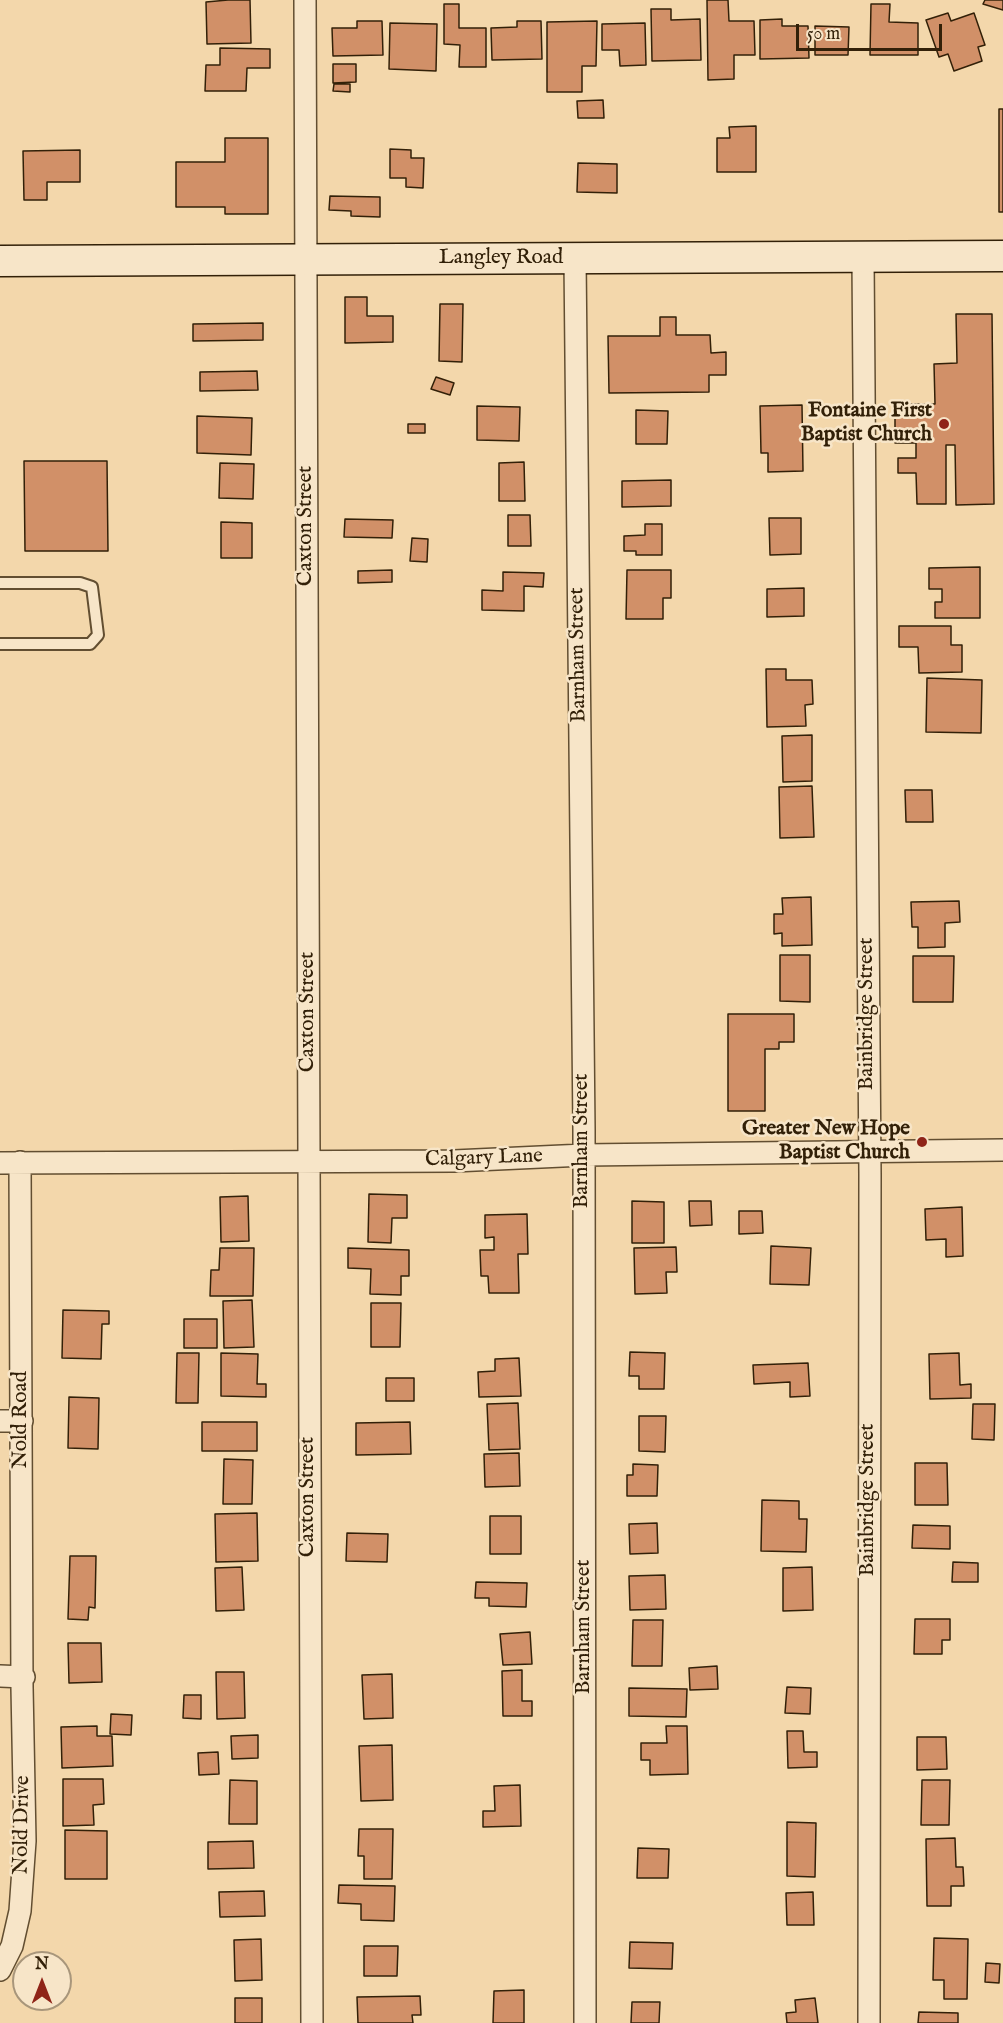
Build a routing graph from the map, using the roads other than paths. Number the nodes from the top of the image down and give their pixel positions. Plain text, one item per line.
1 (304, 0) edge
2 (1003, 256) edge
3 (306, 258) junction
4 (862, 258) junction
5 (575, 259) junction
6 (0, 261) edge
7 (0, 583) edge
8 (0, 644) edge
9 (869, 1150) junction
10 (1003, 1150) edge
11 (584, 1155) junction
12 (309, 1161) junction
13 (10, 1163) edge
14 (0, 1421) edge
15 (22, 1421) junction
16 (0, 1676) edge
17 (24, 1677) junction
18 (0, 1970) edge
19 (312, 2023) edge
20 (585, 2023) edge
21 (869, 2023) edge

1 - 3 street, Caxton Street
2 - 4 street, Langley Road
3 - 5 street, Langley Road
3 - 6 street, Langley Road
3 - 12 street, Caxton Street
4 - 5 street, Langley Road
4 - 9 street, Bainbridge Street
5 - 11 street, Barnham Street
7 - 8 lane
9 - 10 street, Calgary Lane
9 - 11 street, Calgary Lane
9 - 21 street, Bainbridge Street
11 - 12 street, Calgary Lane
11 - 20 street, Barnham Street
12 - 13 street, Calgary Lane
12 - 19 street, Caxton Street
13 - 15 street, Nold Road
14 - 15 street
15 - 17 street, Nold Road
16 - 17 street
17 - 18 street, Nold Drive

